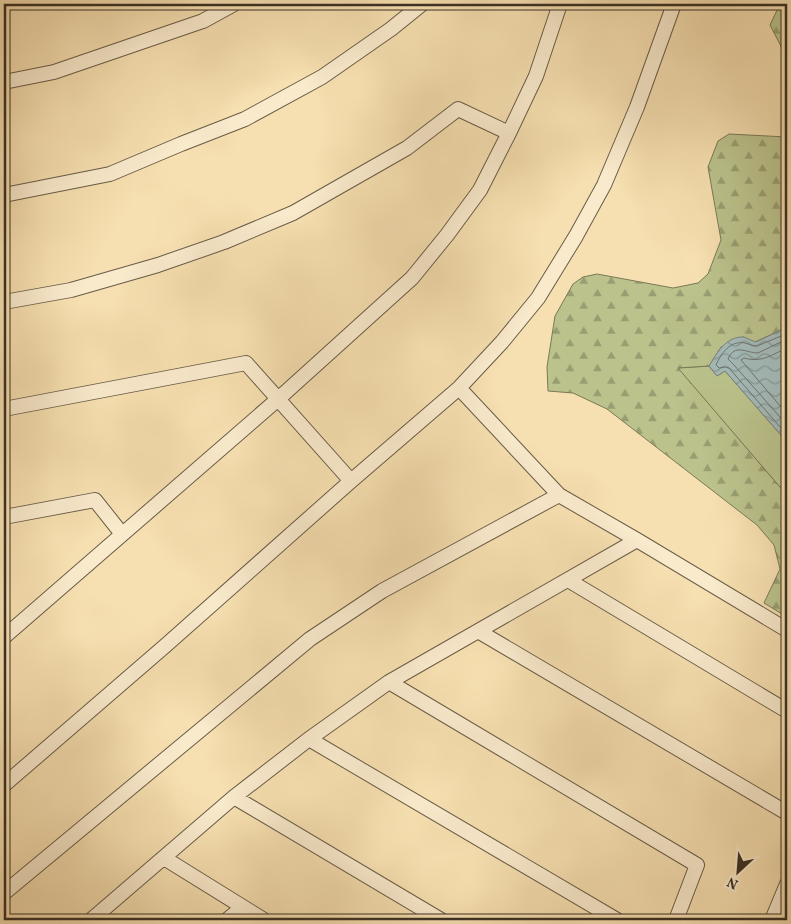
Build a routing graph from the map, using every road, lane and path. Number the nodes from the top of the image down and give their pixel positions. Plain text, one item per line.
1 (234, 4) edge
2 (422, 4) edge
3 (560, 4) edge
4 (674, 4) edge
5 (4, 82) edge
6 (509, 133) junction
7 (4, 195) edge
8 (4, 302) edge
9 (459, 388) junction
10 (278, 400) junction
11 (4, 409) edge
12 (351, 481) junction
13 (559, 495) junction
14 (4, 517) edge
15 (122, 534) junction
16 (637, 540) junction
17 (568, 580) junction
18 (787, 630) edge
19 (478, 631) junction
20 (4, 637) edge
21 (389, 682) junction
22 (787, 711) edge
23 (309, 739) junction
24 (4, 785) edge
25 (234, 798) junction
26 (787, 813) edge
27 (164, 858) junction
28 (787, 884) edge
29 (4, 893) edge
30 (243, 907) junction
31 (91, 920) edge
32 (228, 920) edge
33 (264, 920) edge
34 (441, 920) edge
35 (617, 920) edge
36 (676, 920) edge
37 (772, 920) edge

1 - 5 street
2 - 7 street
3 - 6 street
4 - 9 street
6 - 8 street
6 - 10 street
9 - 12 street
9 - 13 street
10 - 11 street
10 - 12 street
10 - 15 street
12 - 24 street
13 - 16 street
13 - 29 street
14 - 15 street
15 - 20 street
16 - 17 street
16 - 18 street
17 - 19 street
17 - 22 street
19 - 21 street
19 - 26 street
21 - 23 street
21 - 36 street
23 - 25 street
23 - 35 street
25 - 27 street
25 - 34 street
27 - 30 street
27 - 31 street
28 - 37 street
30 - 32 street
30 - 33 street

